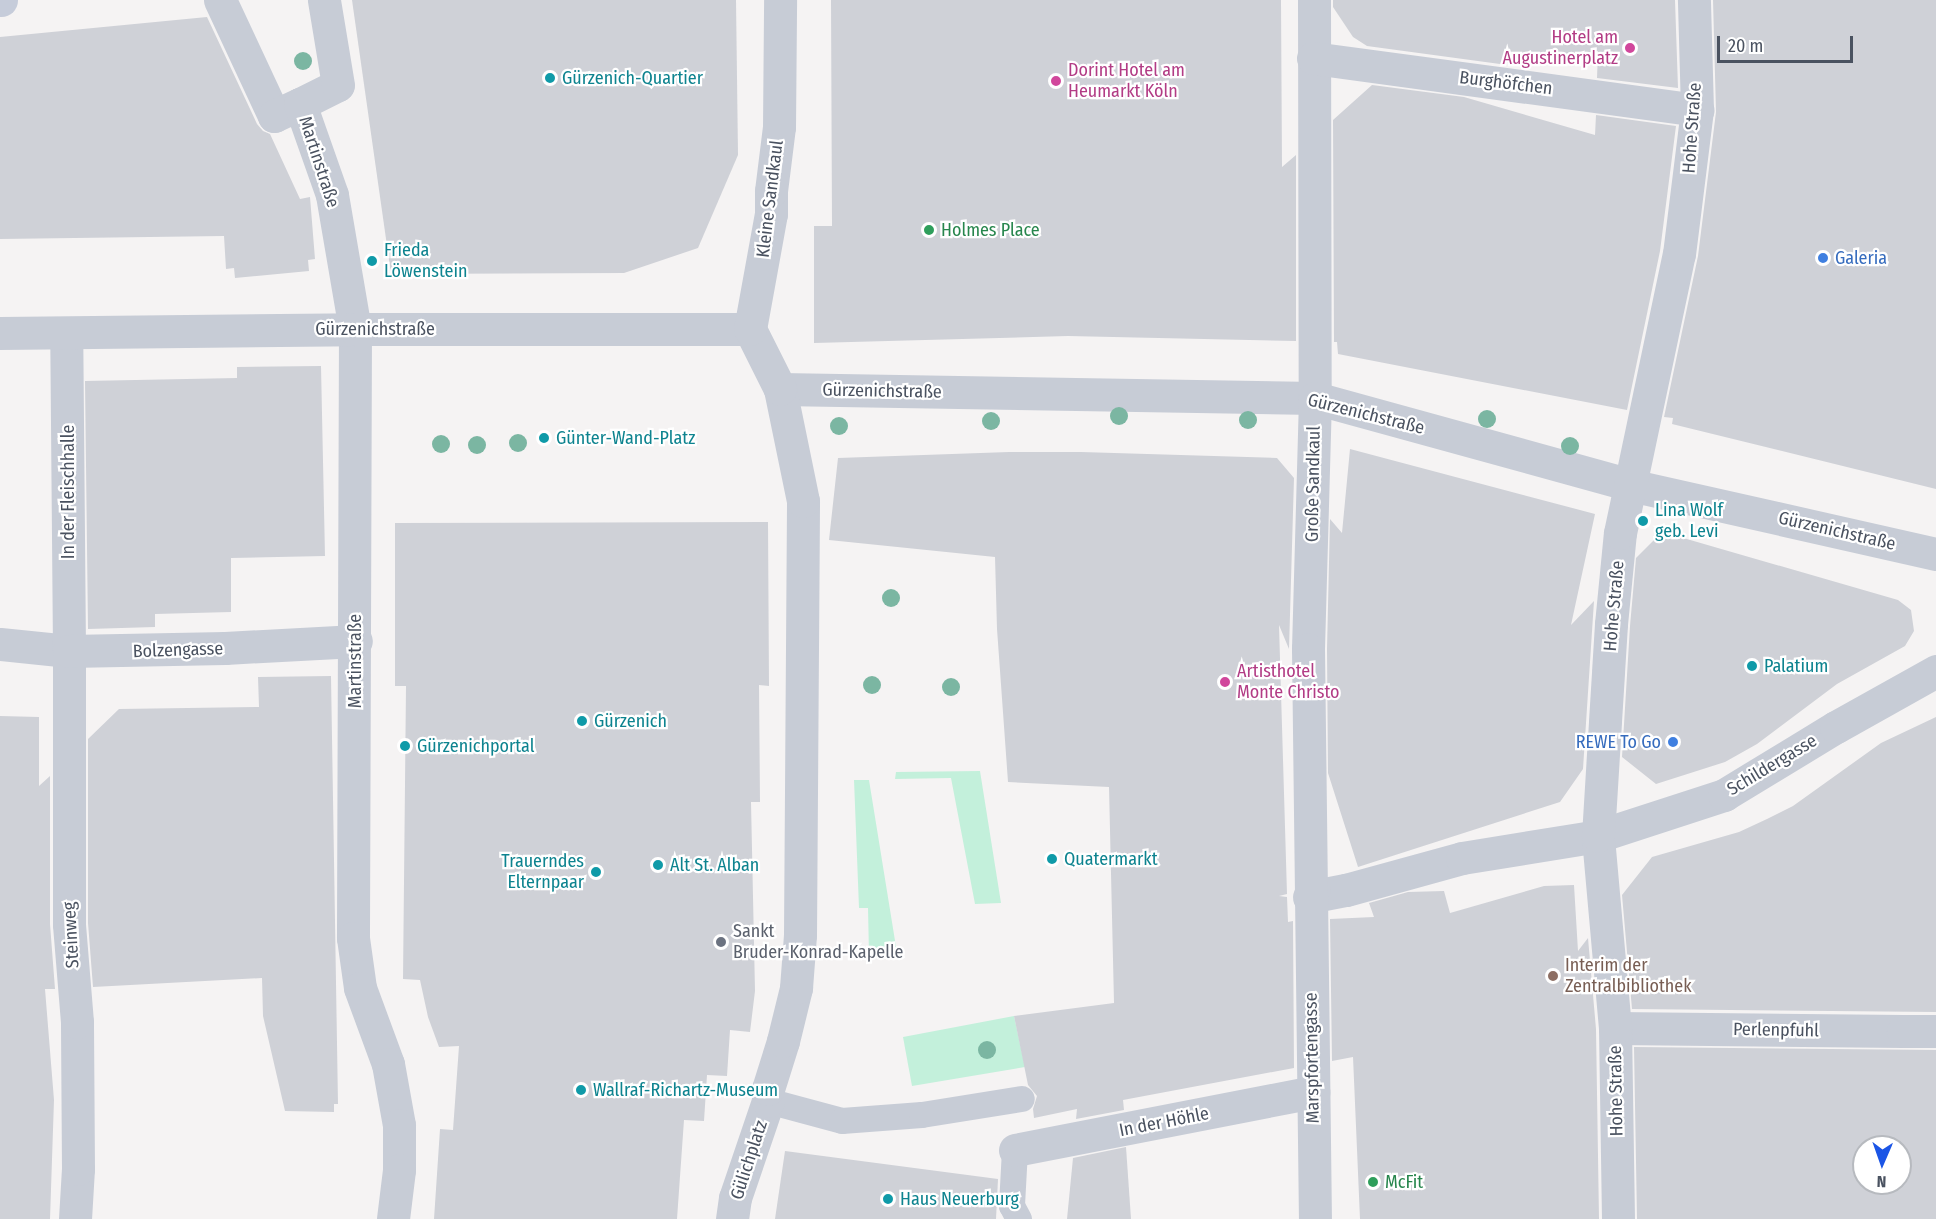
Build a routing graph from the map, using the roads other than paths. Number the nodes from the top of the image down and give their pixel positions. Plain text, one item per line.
1 (219, 0) edge
2 (324, 0) edge
3 (780, 0) edge
4 (1314, 0) edge
5 (1694, 0) edge
6 (1313, 58) junction
7 (300, 104) junction
8 (1697, 110) junction
9 (355, 329) junction
10 (750, 329) junction
11 (0, 333) edge
12 (66, 333) junction
13 (780, 389) junction
14 (1315, 398) junction
15 (1630, 485) junction
16 (1936, 554) edge
17 (356, 641) junction
18 (0, 644) edge
19 (69, 651) junction
20 (1936, 671) edge
21 (1598, 837) junction
22 (1310, 897) junction
23 (1615, 1028) junction
24 (1936, 1031) edge
25 (1313, 1092) junction
26 (1022, 1098) dead end
27 (768, 1101) junction
28 (1015, 1150) joint
29 (75, 1219) edge
30 (393, 1219) edge
31 (732, 1219) edge
32 (1019, 1219) edge
33 (1315, 1219) edge
34 (1618, 1219) edge

1 - 7 street, Martinstraße
2 - 7 street, Martinstraße
3 - 10 street, Kleine Sandkaul
4 - 6 street, Große Sandkaul
5 - 8 street, Hohe Straße
6 - 8 street, Burghöfchen
6 - 14 street, Große Sandkaul
7 - 9 street, Martinstraße
8 - 15 street, Hohe Straße
9 - 10 street, Gürzenichstraße
9 - 12 street, Gürzenichstraße
9 - 17 street, Martinstraße
10 - 13 street
11 - 12 street, Gürzenichstraße
12 - 19 street, In der Fleischhalle
13 - 14 street, Gürzenichstraße
13 - 27 street
14 - 15 street, Gürzenichstraße
14 - 22 street, Große Sandkaul
15 - 16 street, Gürzenichstraße
15 - 21 street, Hohe Straße
17 - 19 street, Bolzengasse
17 - 30 street, Martinstraße
18 - 19 street, Bolzengasse
19 - 29 street, Steinweg
20 - 21 street, Schildergasse
21 - 22 street
21 - 23 street, Hohe Straße
22 - 25 street, Marspfortengasse
23 - 24 street, Perlenpfuhl
23 - 34 street, Hohe Straße
25 - 28 street, In der Höhle
25 - 33 street, Marspfortengasse
26 - 27 lane
27 - 31 street, Gülichplatz
28 - 32 lane

